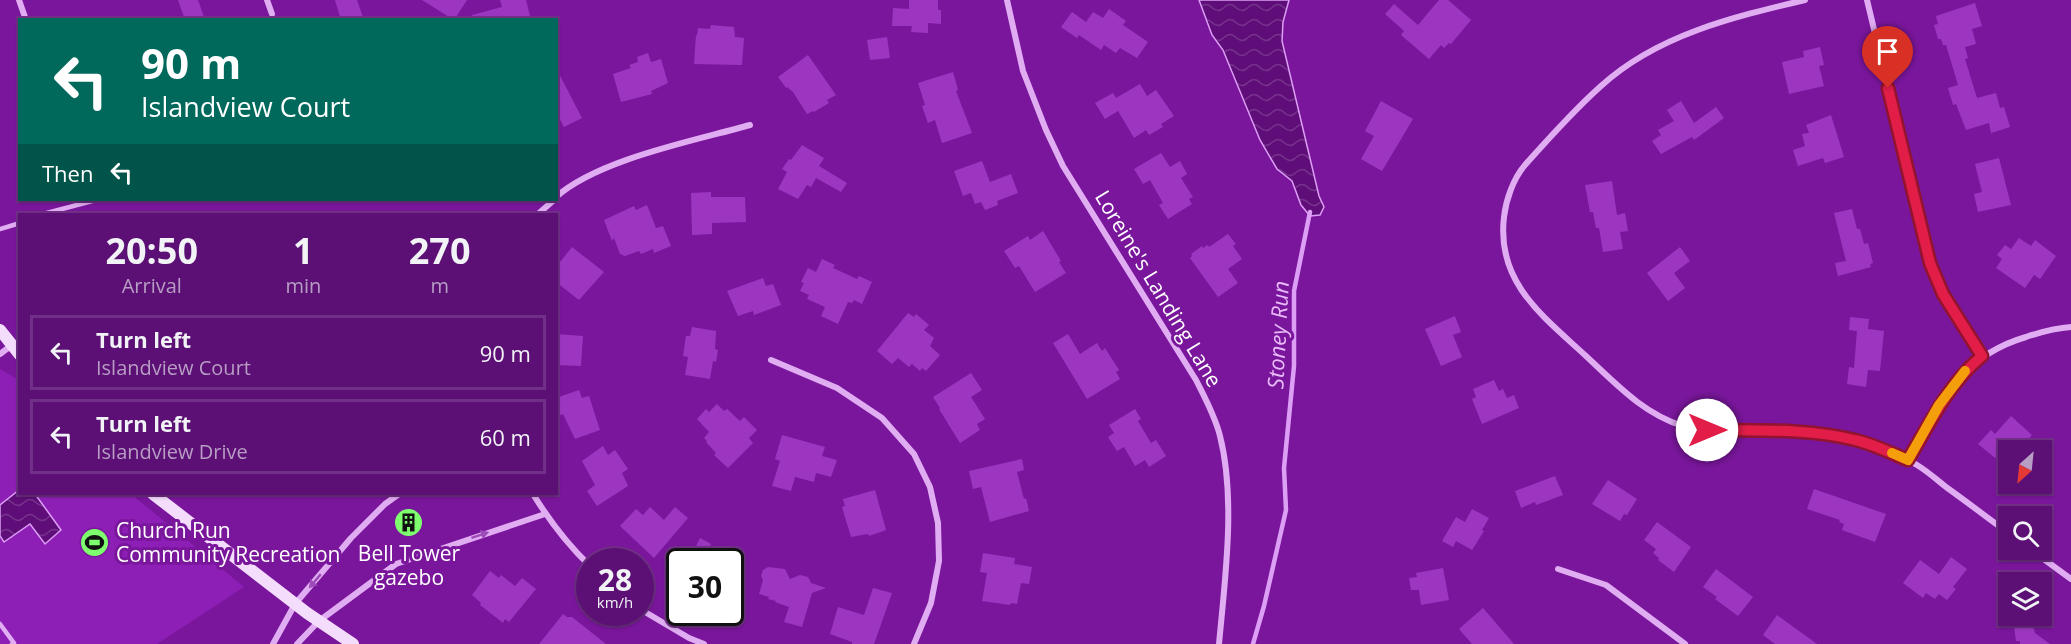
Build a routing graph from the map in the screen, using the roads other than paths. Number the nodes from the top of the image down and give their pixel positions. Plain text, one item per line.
1 (19, 0) edge
2 (267, 0) edge
3 (1007, 0) edge
4 (1805, 0) edge
5 (1866, 0) edge
6 (272, 14) dead end
7 (25, 18) edge
8 (750, 125) dead end
9 (558, 196) edge
10 (92, 201) edge
11 (552, 201) edge
12 (47, 213) edge
13 (539, 213) edge
14 (18, 224) edge
15 (0, 229) edge
16 (2071, 327) edge
17 (0, 330) edge
18 (16, 350) edge
19 (0, 354) edge
20 (1982, 356) junction
21 (771, 360) dead end
22 (1908, 460) junction
23 (155, 495) edge
24 (398, 495) edge
25 (534, 495) edge
26 (545, 514) junction
27 (1998, 525) edge
28 (576, 553) edge
29 (2045, 560) edge
30 (1557, 568) dead end
31 (2071, 579) edge
32 (296, 604) junction
33 (654, 617) edge
34 (319, 621) junction
35 (0, 624) edge
36 (12, 644) edge
37 (273, 644) edge
38 (297, 644) edge
39 (353, 644) edge
40 (704, 644) edge
41 (914, 644) edge
42 (1219, 644) edge
43 (1685, 644) edge

1 - 7 street
2 - 6 street
3 - 42 street, Loreine's Landing Lane
4 - 22 street
5 - 20 street
8 - 9 street
10 - 12 lane
11 - 13 street
14 - 15 lane
16 - 20 street
17 - 18 main road
18 - 19 street
20 - 22 street
21 - 41 street
22 - 27 street
23 - 32 main road
24 -> 32 street
25 - 26 street
26 - 28 street
34 -> 26 street
29 - 31 street
30 - 43 street
32 - 34 main road
32 - 37 street
33 - 40 street
34 - 38 street
34 - 39 main road
35 - 36 lane

